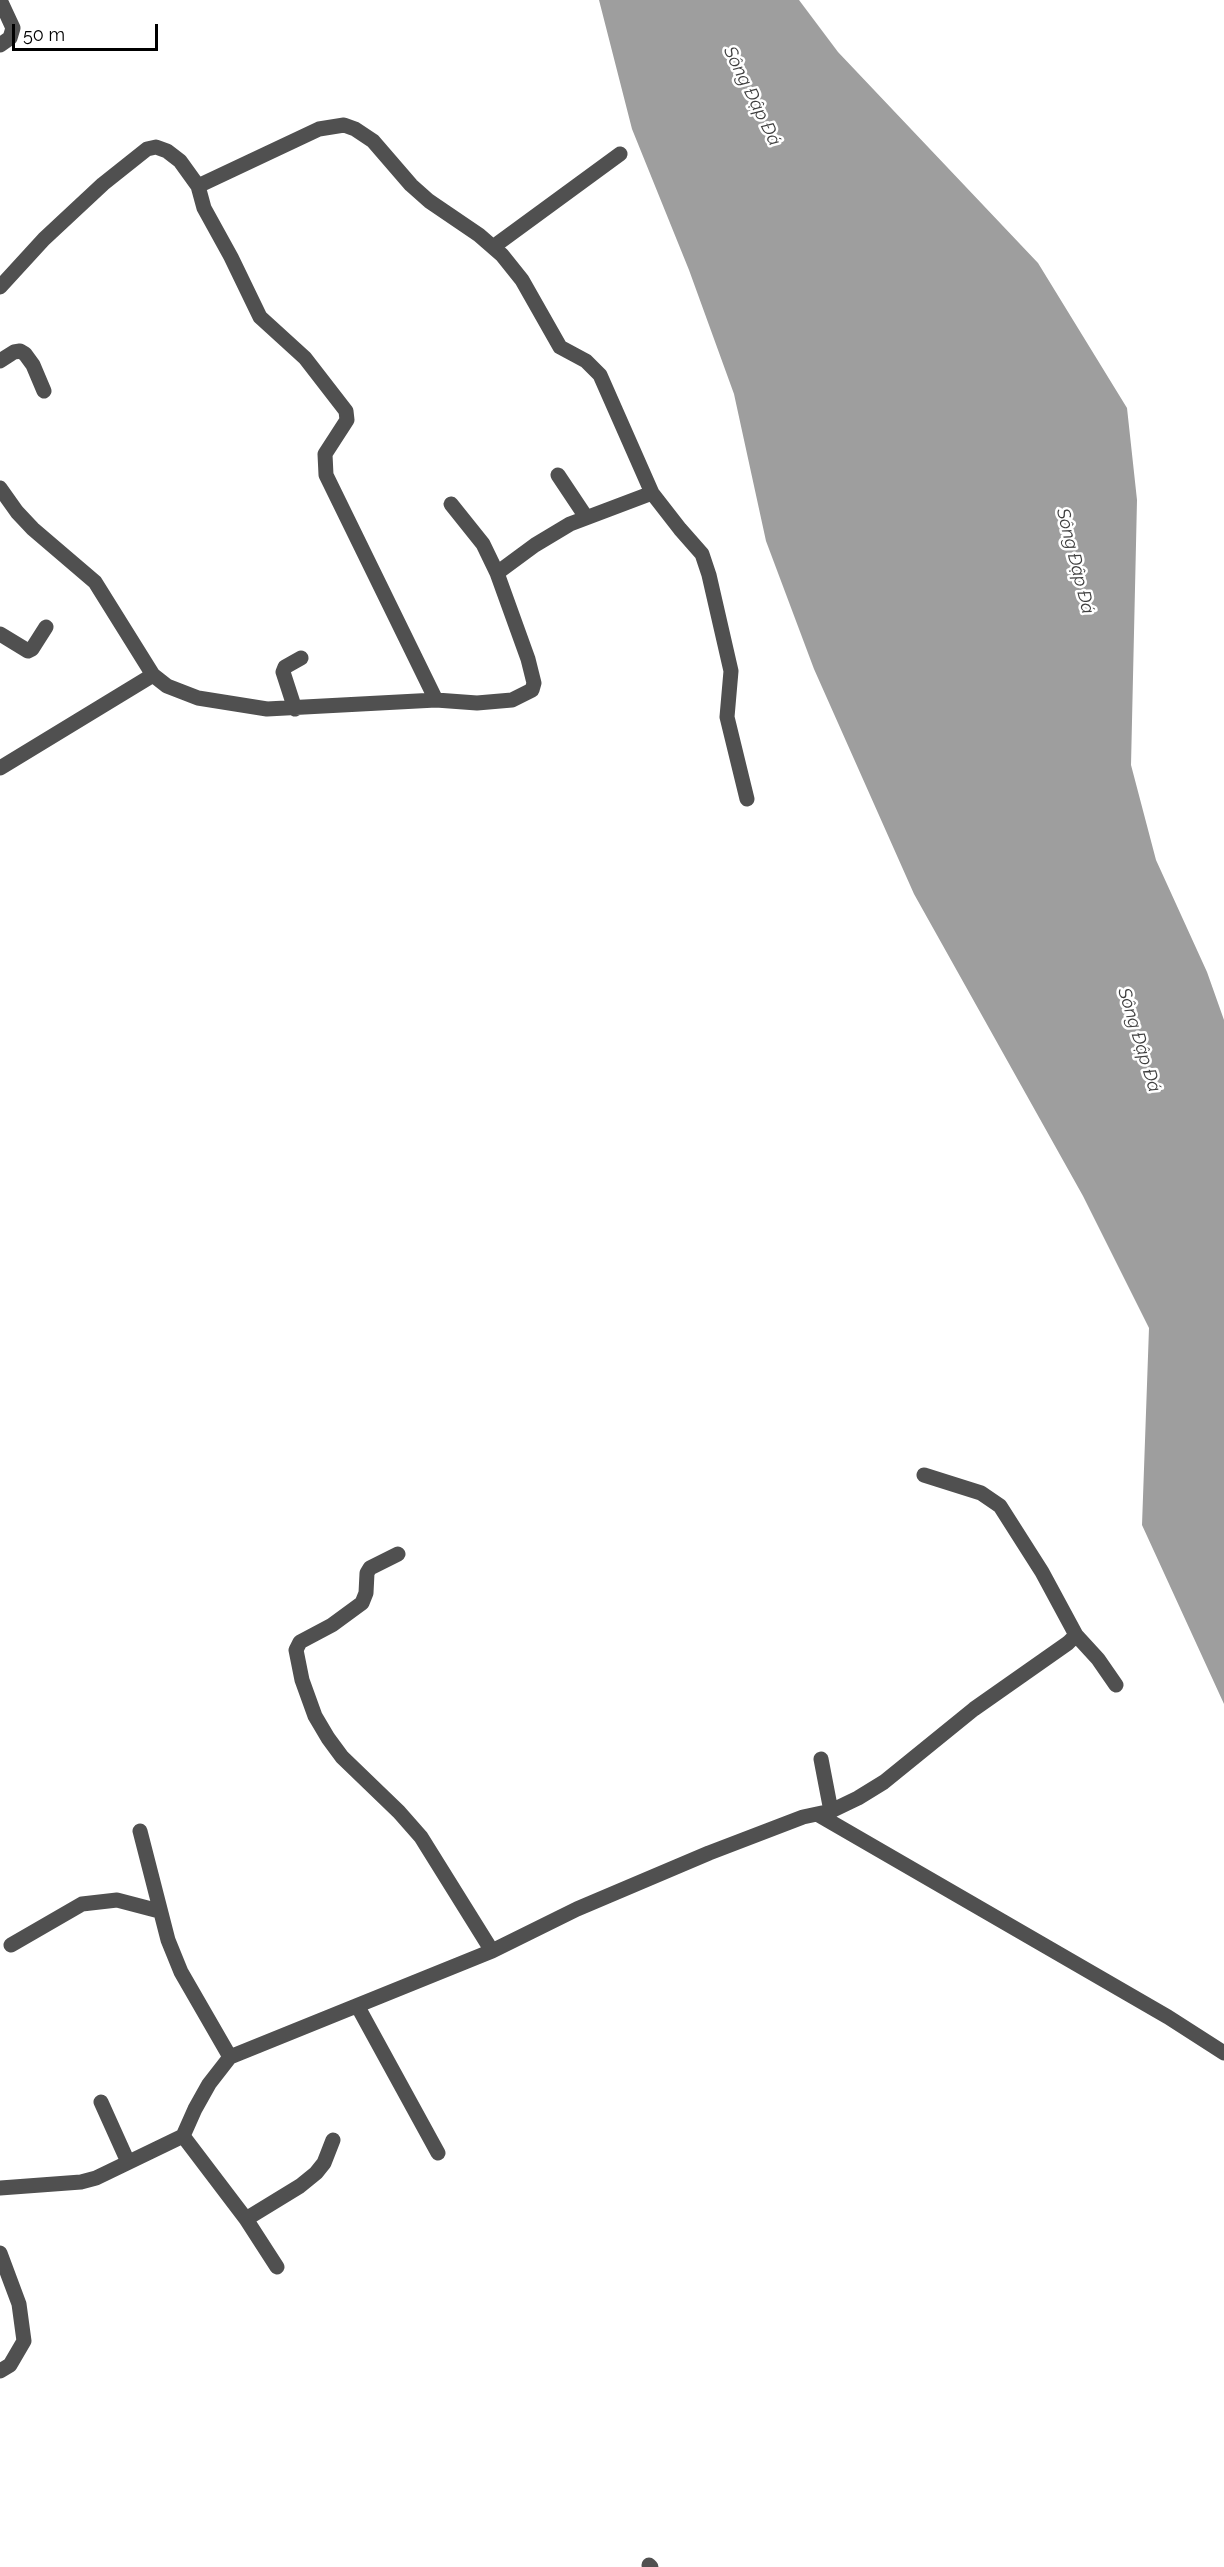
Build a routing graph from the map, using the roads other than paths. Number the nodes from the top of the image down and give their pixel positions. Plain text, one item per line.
1 (0, 0) edge
2 (0, 45) edge
3 (620, 154) dead end
4 (198, 186) junction
5 (493, 247) junction
6 (0, 287) edge
7 (0, 361) edge
8 (44, 391) dead end
9 (558, 475) dead end
10 (0, 488) edge
11 (652, 493) junction
12 (451, 504) dead end
13 (586, 517) junction
14 (497, 573) junction
15 (46, 627) dead end
16 (0, 634) edge
17 (301, 658) dead end
18 (153, 675) junction
19 (436, 700) junction
20 (295, 709) junction
21 (0, 768) edge
22 (747, 799) dead end
23 (924, 1475) dead end
24 (398, 1554) dead end
25 (1076, 1635) junction
26 (1116, 1685) dead end
27 (821, 1759) dead end
28 (824, 1812) junction
29 (140, 1831) dead end
30 (159, 1911) junction
31 (11, 1945) dead end
32 (492, 1951) junction
33 (358, 2007) junction
34 (1224, 2053) edge
35 (230, 2057) junction
36 (101, 2102) dead end
37 (183, 2136) junction
38 (333, 2140) dead end
39 (438, 2153) dead end
40 (128, 2162) junction
41 (0, 2187) edge
42 (246, 2219) junction
43 (0, 2253) edge
44 (277, 2267) dead end
45 (0, 2371) edge

1 - 2 street
3 - 5 street
4 - 5 street
4 - 6 street
4 - 19 street
5 - 11 street
7 - 8 street
9 - 13 street
10 - 18 street
11 - 13 street
11 - 22 street
12 - 14 street
13 - 14 street
14 - 19 street
15 - 16 street
17 - 20 street
18 - 20 street
18 - 21 street
19 - 20 street
23 - 25 street
24 - 32 street
25 - 26 street
25 - 28 street
27 - 28 street
28 - 32 street
28 - 34 street
29 - 30 street
30 - 31 street
30 - 35 street
32 - 33 street
33 - 35 street
33 - 39 street
35 - 37 street
36 - 40 street
37 - 40 street
37 - 42 street
38 - 42 street
40 - 41 street
42 - 44 street
43 - 45 street

